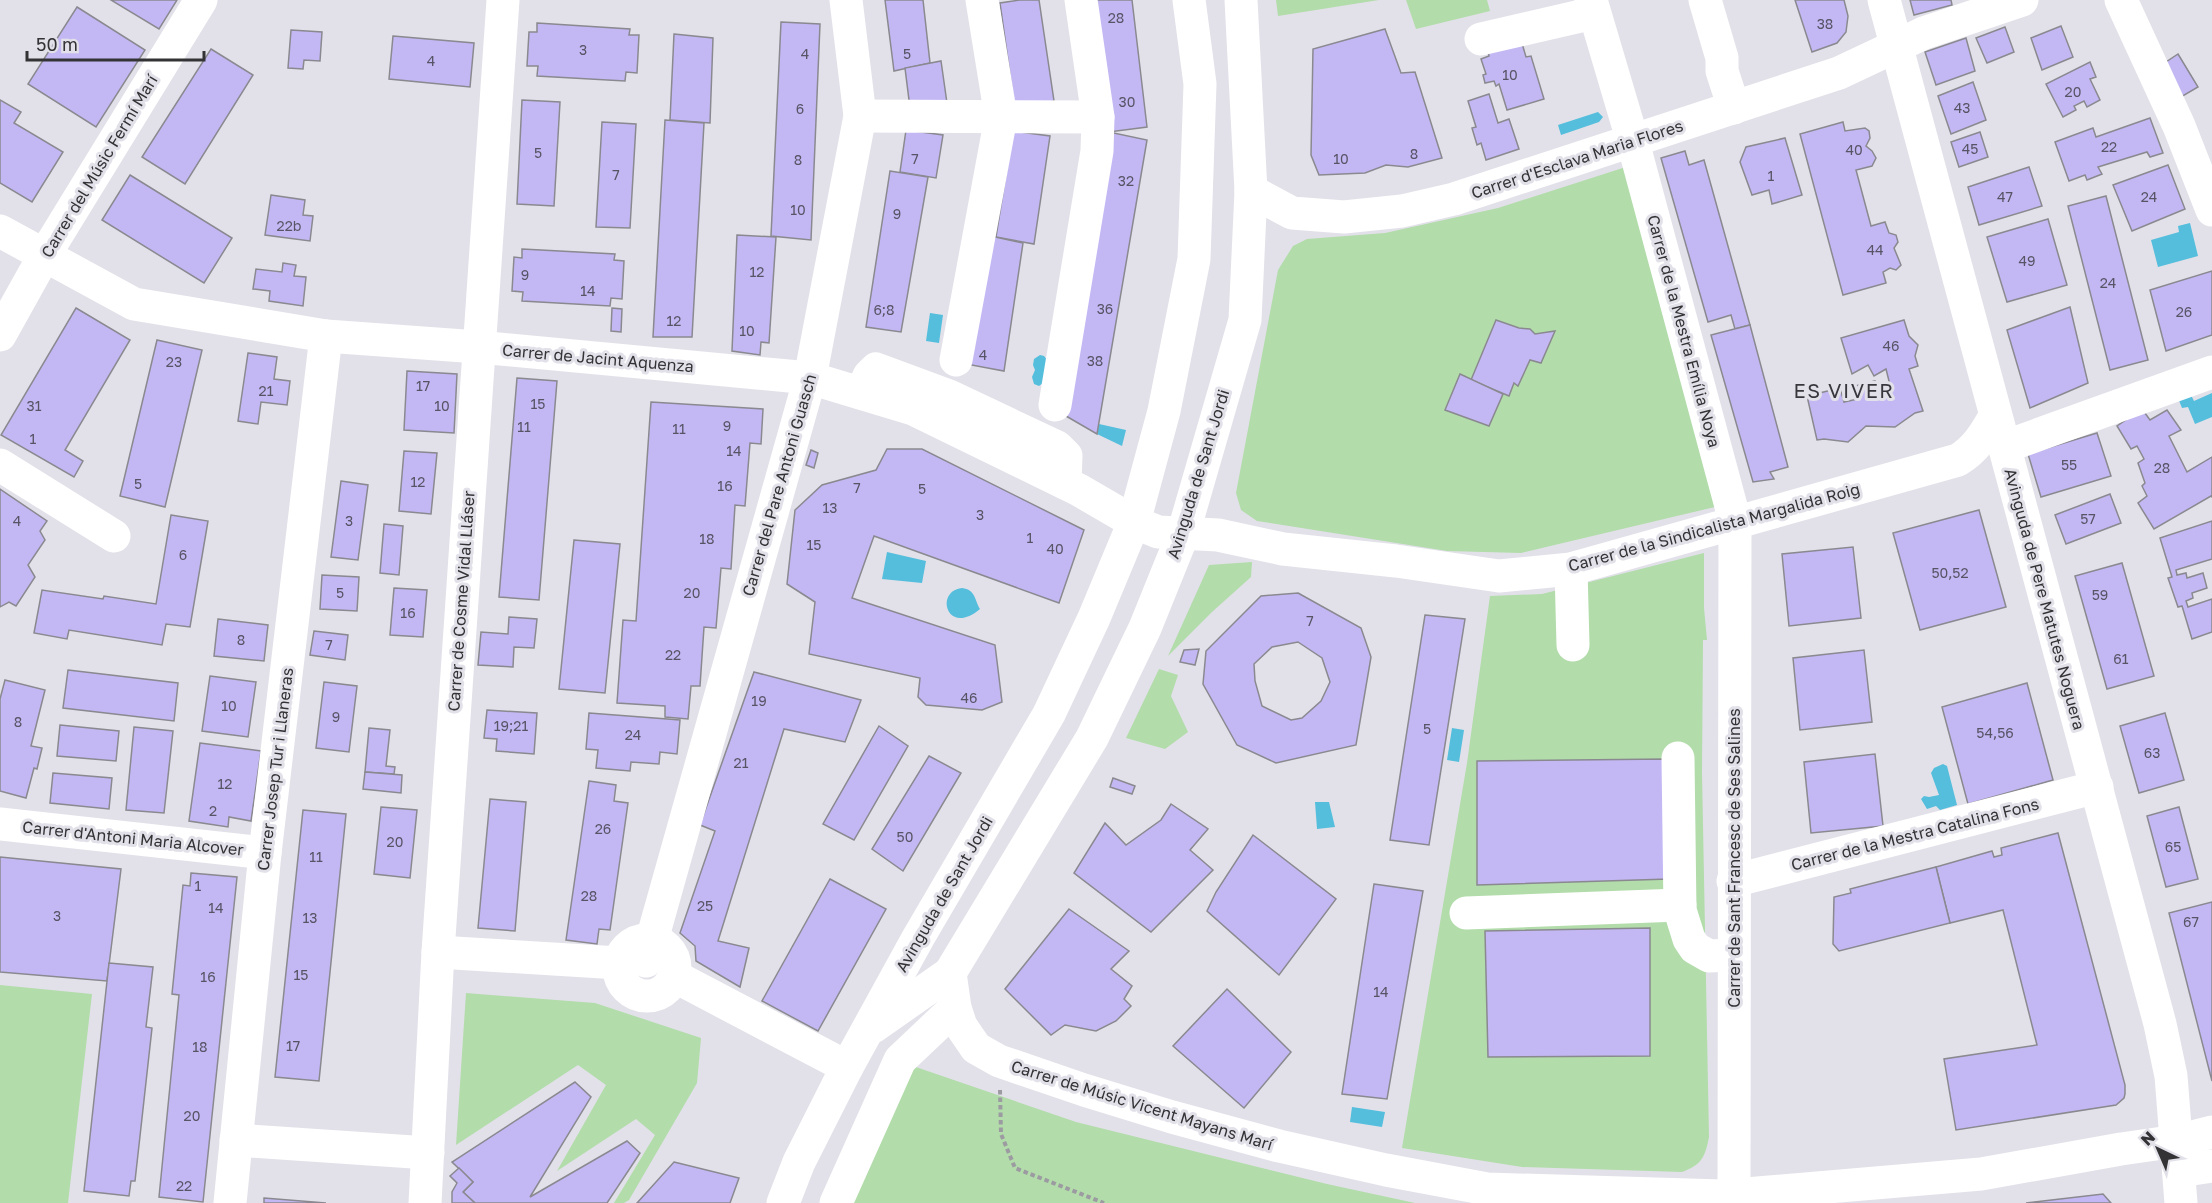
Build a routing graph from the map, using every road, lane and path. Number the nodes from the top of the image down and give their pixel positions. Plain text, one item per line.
1 (201, 0) edge
2 (502, 0) edge
3 (846, 0) edge
4 (982, 0) edge
5 (1081, 0) edge
6 (1189, 0) edge
7 (1241, 0) edge
8 (1705, 0) edge
9 (1884, 0) edge
10 (2022, 0) edge
11 (2121, 0) edge
12 (1592, 6) edge
13 (1481, 39) dead end
14 (1896, 45) junction
15 (1734, 108) junction
16 (860, 116) junction
17 (1001, 117) junction
18 (1098, 117) junction
19 (1633, 142) junction
20 (1251, 191) junction
21 (2212, 210) edge
22 (0, 231) edge
23 (44, 256) junction
24 (0, 334) edge
25 (326, 336) junction
26 (478, 347) junction
27 (956, 360) dead end
28 (2212, 372) edge
29 (810, 378) junction
30 (1055, 405) dead end
31 (2000, 432) junction
32 (1958, 460) junction
33 (0, 465) edge
34 (2014, 485) junction
35 (1735, 521) junction
36 (1134, 522) junction
37 (1183, 534) junction
38 (114, 536) dead end
39 (1571, 569) junction
40 (1573, 645) dead end
41 (1678, 758) dead end
42 (2097, 788) junction
43 (0, 824) edge
44 (265, 853) junction
45 (1733, 881) junction
46 (1680, 905) junction
47 (1466, 913) dead end
48 (438, 952) junction
49 (639, 954) junction
50 (1734, 955) junction
51 (950, 974) junction
52 (674, 976) junction
53 (955, 1008) junction
54 (868, 1031) junction
55 (999, 1061) junction
56 (847, 1067) junction
57 (2212, 1132) edge
58 (236, 1140) junction
59 (428, 1153) junction
60 (2178, 1156) junction
61 (2212, 1166) edge
62 (1726, 1198) edge
63 (230, 1203) edge
64 (425, 1203) edge
65 (783, 1203) edge
66 (836, 1203) edge
67 (1104, 1203) edge
68 (2181, 1203) edge

1 - 23 street, Carrer del Músic Fermí Marí
2 - 26 street, Carrer de Cosme Vidal Lláser
3 - 16 street, Carrer del Pare Antoni Guasch
4 - 17 street
5 - 18 street
6 - 36 street, Avinguda de Sant Jordi
7 - 20 street, Avinguda de Sant Jordi
8 - 15 street
9 - 14 street, Avinguda de Pere Matutes Noguera
10 - 14 street, Carrer d'Esclava Maria Flores
11 - 21 street
12 - 13 street
12 - 19 street, Carrer de la Mestra Emília Noya
14 - 15 street, Carrer d'Esclava Maria Flores
14 - 31 street, Avinguda de Pere Matutes Noguera
15 - 19 street, Carrer d'Esclava Maria Flores
16 - 17 street
16 - 29 street, Carrer del Pare Antoni Guasch
17 - 18 street
17 - 27 street
18 - 30 street
19 - 20 street, Carrer d'Esclava Maria Flores
19 - 35 street, Carrer de la Mestra Emília Noya
20 - 37 street, Avinguda de Sant Jordi
22 - 23 street, Carrer de Jacint Aquenza
23 - 24 street, Carrer del Músic Fermí Marí
23 - 25 street, Carrer de Jacint Aquenza
25 - 26 street, Carrer de Jacint Aquenza
25 - 44 street, Carrer Josep Tur i Llaneras
26 - 29 street, Carrer de Jacint Aquenza
26 - 48 street, Carrer de Cosme Vidal Lláser
28 - 31 street
29 - 36 street, Carrer de Jacint Aquenza
29 - 49 street, Carrer del Pare Antoni Guasch
31 - 32 street, Carrer de la Sindicalista Margalida Roig
31 - 34 street, Avinguda de Pere Matutes Noguera
32 - 34 street
32 - 35 street, Carrer de la Sindicalista Margalida Roig
33 - 38 street
34 - 42 street, Avinguda de Pere Matutes Noguera
35 - 39 street, Carrer de la Sindicalista Margalida Roig
35 - 45 street, Carrer de Sant Francesc de Ses Salines
36 - 37 street, Carrer de Jacint Aquenza
36 - 54 street, Avinguda de Sant Jordi
37 - 39 street, Carrer de la Sindicalista Margalida Roig
37 - 51 street, Avinguda de Sant Jordi
39 - 40 street
41 - 46 street
42 - 45 street, Carrer de la Mestra Catalina Fons
42 - 60 street, Avinguda de Pere Matutes Noguera
43 - 44 street, Carrer d'Antoni Maria Alcover
44 - 58 street, Carrer Josep Tur i Llaneras
45 - 50 street, Carrer de Sant Francesc de Ses Salines
46 - 47 street
46 - 50 street
48 - 49 street
48 - 59 street, Carrer de Cosme Vidal Lláser
49 - 52 street
49 - 52 street
50 - 62 street, Carrer de Sant Francesc de Ses Salines
51 - 53 street, Carrer de Músic Vicent Mayans Marí
51 - 54 street, Avinguda de Sant Jordi
52 - 56 street
53 - 55 street, Carrer de Músic Vicent Mayans Marí
53 - 66 street
54 - 56 street, Avinguda de Sant Jordi
55 - 62 street, Carrer de Músic Vicent Mayans Marí
55 - 67 path
56 - 65 street, Avinguda de Sant Jordi
57 - 60 street
58 - 59 street
58 - 63 street, Carrer Josep Tur i Llaneras
59 - 64 street, Carrer de Cosme Vidal Lláser
60 - 61 street
60 - 62 street, Carrer de Músic Vicent Mayans Marí
60 - 68 street, Avinguda de Pere Matutes Noguera

